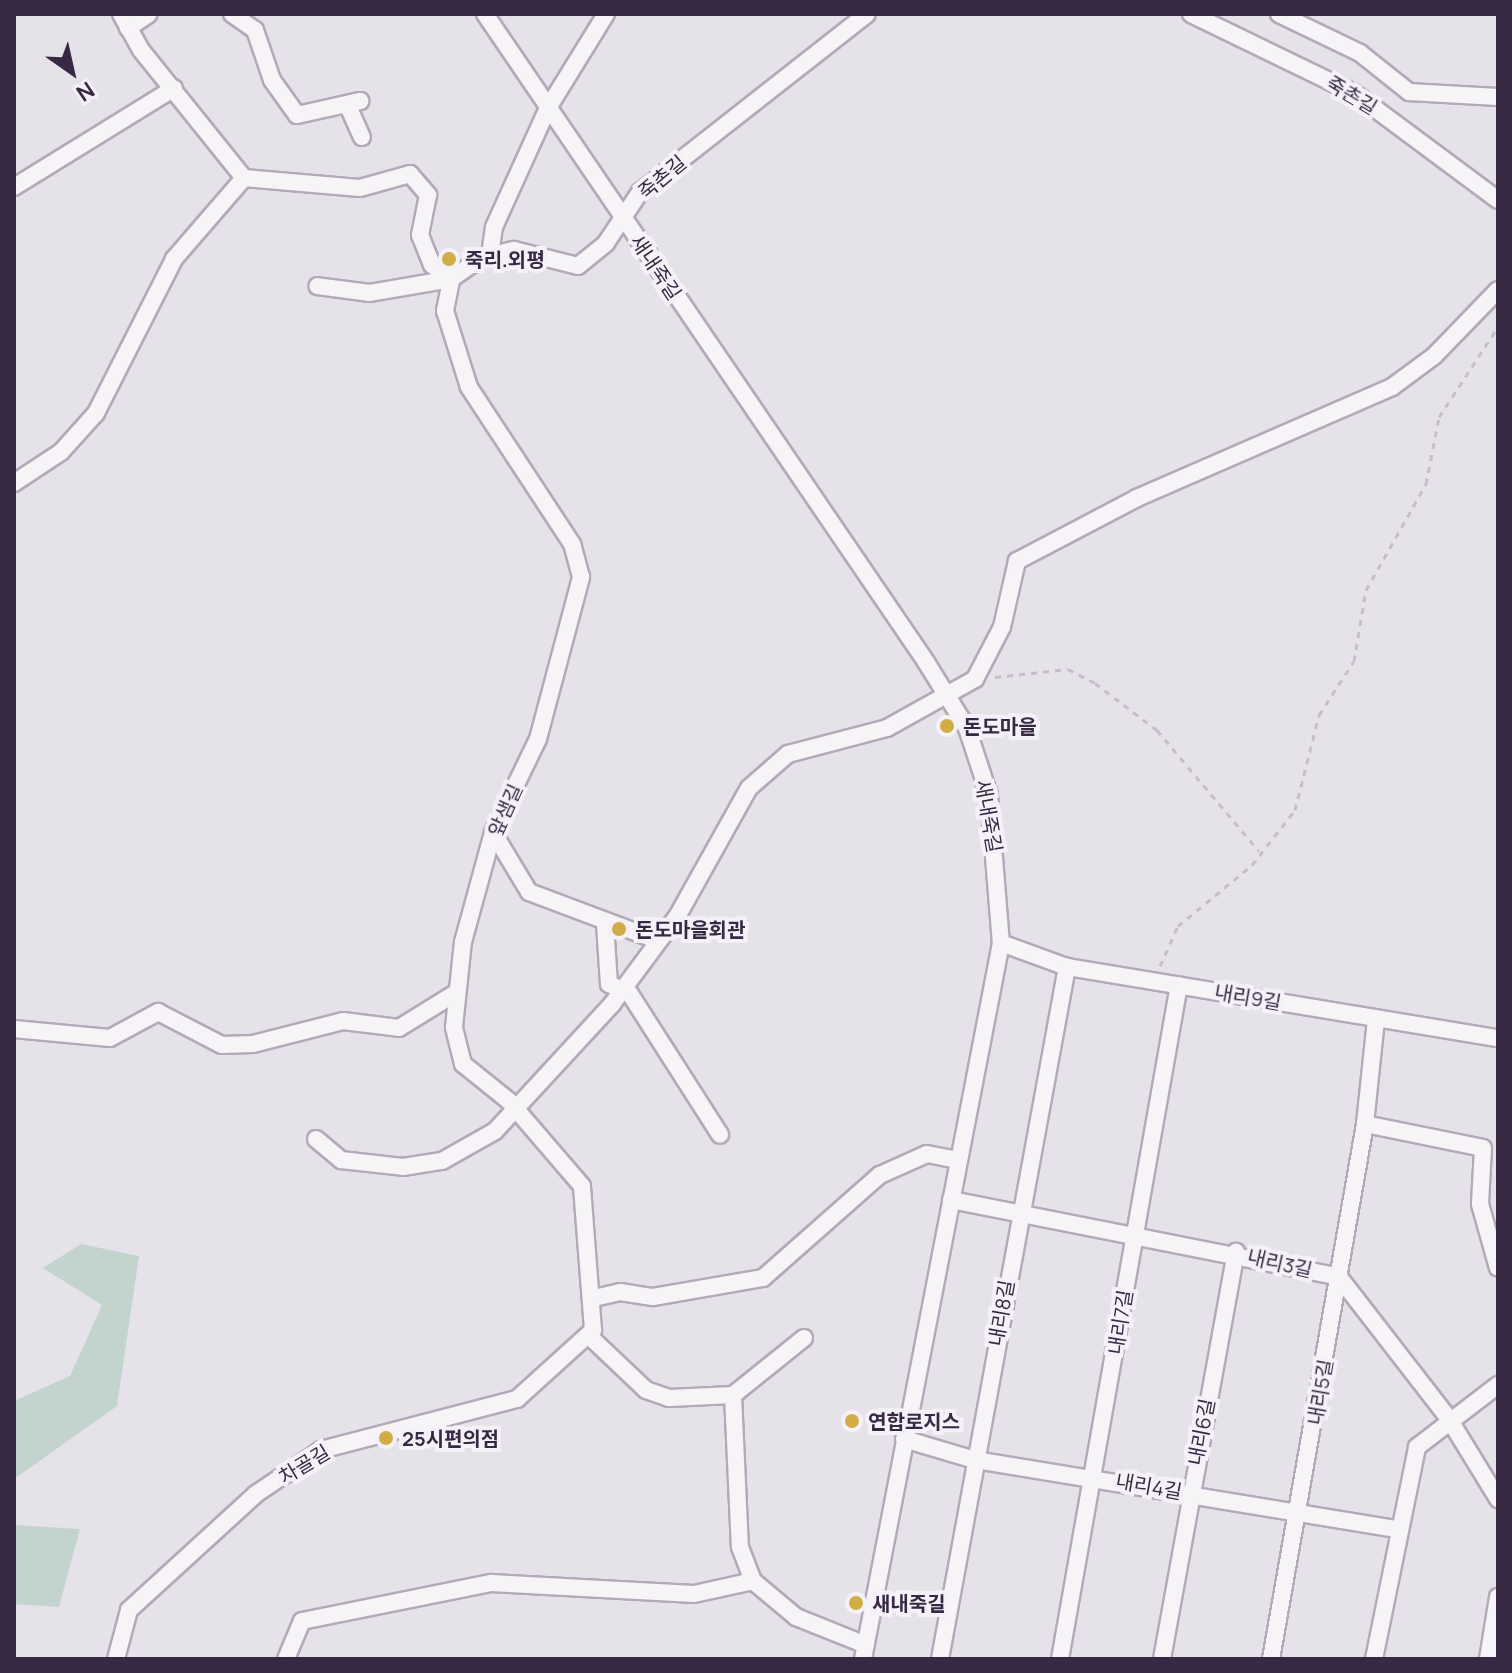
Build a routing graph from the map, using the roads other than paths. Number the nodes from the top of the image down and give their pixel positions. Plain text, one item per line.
1 (149, 14) edge
2 (232, 14) edge
3 (485, 14) edge
4 (606, 14) edge
5 (867, 14) edge
6 (1191, 14) edge
7 (1279, 14) edge
8 (125, 21) edge
9 (1391, 85) junction
10 (174, 88) junction
11 (1498, 97) edge
12 (548, 108) junction
13 (1375, 108) junction
14 (362, 137) dead end
15 (244, 178) junction
16 (15, 184) edge
17 (1498, 200) edge
18 (622, 216) junction
19 (490, 255) junction
20 (451, 279) junction
21 (317, 286) dead end
22 (1498, 290) edge
23 (14, 483) edge
24 (948, 697) junction
25 (493, 832) junction
26 (605, 924) junction
27 (657, 940) junction
28 (1001, 943) junction
29 (1067, 967) junction
30 (1179, 985) junction
31 (620, 993) junction
32 (454, 994) junction
33 (1376, 1019) junction
34 (14, 1029) edge
35 (1498, 1038) edge
36 (517, 1111) junction
37 (1365, 1124) junction
38 (720, 1135) dead end
39 (316, 1139) dead end
40 (1490, 1149) edge
41 (958, 1160) junction
42 (951, 1200) junction
43 (1019, 1211) junction
44 (1135, 1232) junction
45 (1236, 1252) junction
46 (1498, 1268) edge
47 (1339, 1277) junction
48 (594, 1298) junction
49 (590, 1333) junction
50 (804, 1338) dead end
51 (1498, 1385) edge
52 (733, 1395) junction
53 (1449, 1419) junction
54 (904, 1439) junction
55 (975, 1460) junction
56 (1095, 1477) junction
57 (1189, 1493) junction
58 (1498, 1499) edge
59 (1299, 1514) junction
60 (1396, 1529) junction
61 (753, 1581) junction
62 (1498, 1597) edge
63 (864, 1652) edge
64 (116, 1659) edge
65 (286, 1659) edge
66 (940, 1659) edge
67 (1060, 1659) edge
68 (1162, 1659) edge
69 (1271, 1659) edge
70 (1374, 1659) edge
71 (1488, 1659) edge

1 - 8 street
2 - 14 street
3 - 12 street, 새내죽길
4 - 12 street
5 - 18 street, 죽촌길
6 - 13 street, 죽촌길
7 - 9 street
8 - 10 street
9 - 11 street
9 - 13 street
10 - 15 street
10 - 16 street
12 - 18 street, 새내죽길
12 - 19 street
13 - 17 street, 죽촌길
15 - 20 street
15 - 23 street
18 - 19 street, 죽촌길
18 - 24 street, 새내죽길
19 - 20 street, 죽촌길
20 - 21 street, 죽촌길
20 - 25 street, 앞샘길
22 - 24 street
24 - 27 street
24 - 28 street, 새내죽길
25 - 26 street
25 - 32 street, 앞샘길
26 - 27 street
26 - 31 street
27 - 31 street
28 - 29 street, 내리9길
28 - 41 street, 새내죽길
29 - 30 street, 내리9길
29 - 43 street, 내리8길
30 - 33 street, 내리9길
30 - 44 street, 내리7길
31 - 36 street
31 - 38 street
32 - 34 street
32 - 36 street, 앞샘길
33 - 35 street, 내리9길
33 - 37 street, 내리5길
36 - 39 street
36 - 48 street, 앞샘길
37 - 40 street
37 - 47 street, 내리5길
40 - 46 street
41 - 42 street, 새내죽길
41 - 48 street
42 - 43 street, 내리3길
42 - 54 street, 새내죽길
43 - 44 street, 내리3길
43 - 55 street, 내리8길
44 - 45 street, 내리3길
44 - 56 street, 내리7길
45 - 47 street, 내리3길
45 - 57 street, 내리6길
47 - 53 street, 내리3길
47 - 59 street, 내리5길
48 - 49 street, 앞샘길
49 - 52 street
49 - 64 street, 차골길
50 - 52 street
51 - 53 street
52 - 61 street
53 - 58 street, 내리3길
53 - 60 street
54 - 55 street, 내리4길
54 - 63 street, 새내죽길
55 - 56 street, 내리4길
55 - 66 street, 내리8길
56 - 57 street, 내리4길
56 - 67 street, 내리7길
57 - 59 street, 내리4길
57 - 68 street, 내리6길
59 - 60 street, 내리4길
59 - 69 street, 내리5길
60 - 70 street
61 - 63 street
61 - 65 street
62 - 71 street

